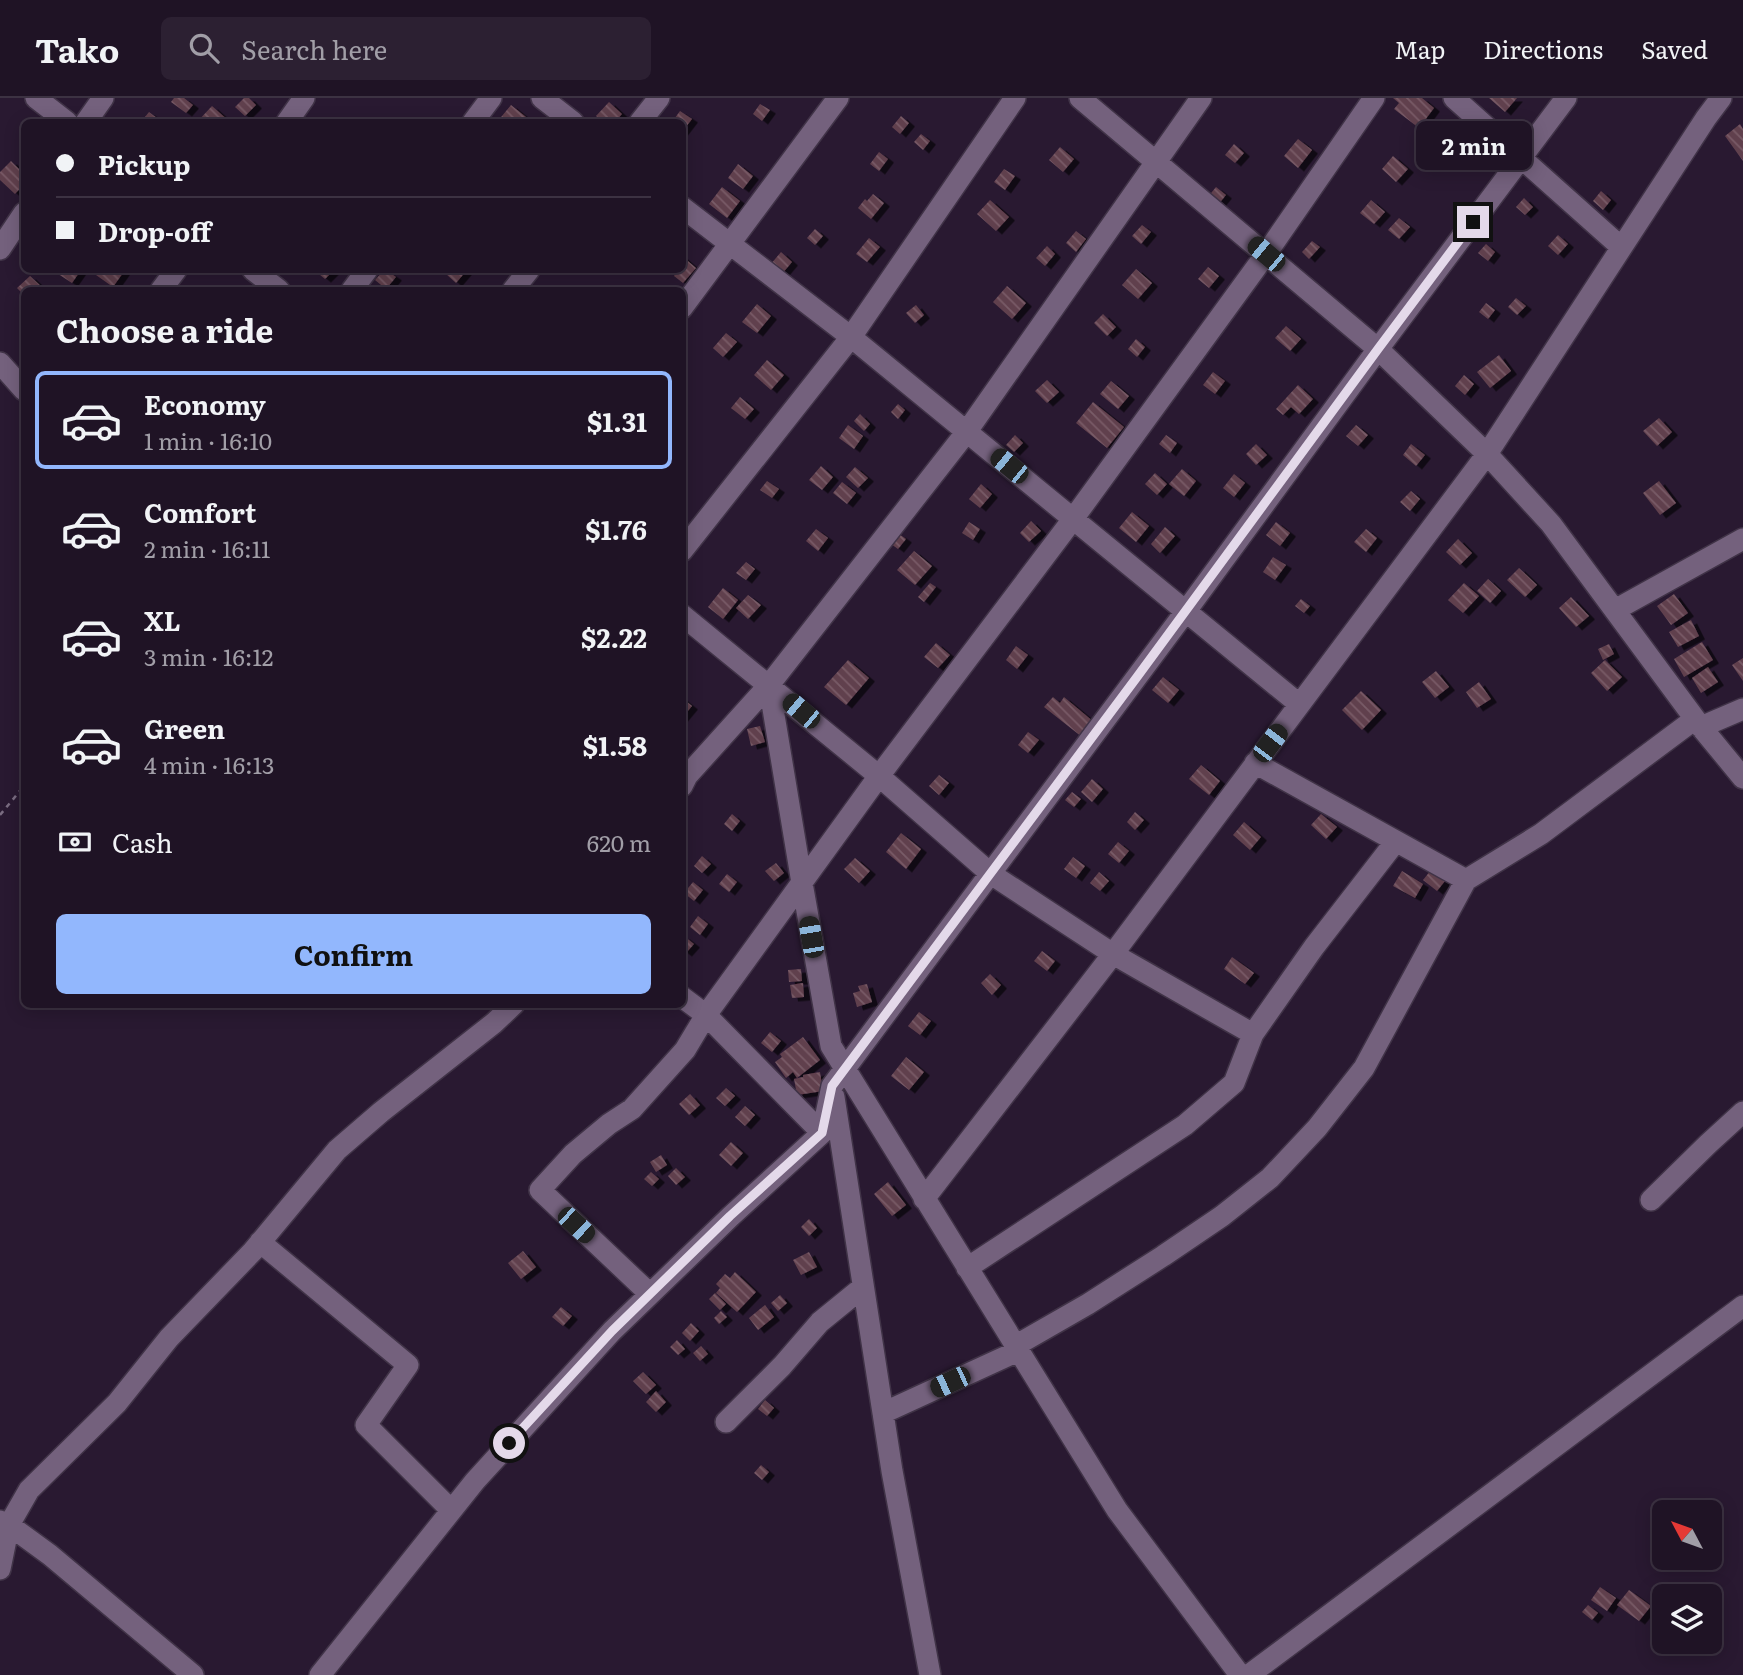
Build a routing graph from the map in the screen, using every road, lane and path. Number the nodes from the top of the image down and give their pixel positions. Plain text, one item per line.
1 (36, 98) edge
2 (103, 98) edge
3 (304, 98) edge
4 (491, 98) edge
5 (542, 98) edge
6 (659, 98) edge
7 (838, 98) edge
8 (1015, 98) edge
9 (1080, 98) edge
10 (1201, 98) edge
11 (1374, 98) edge
12 (1454, 98) edge
13 (1566, 98) edge
14 (1721, 98) edge
15 (63, 119) edge
16 (88, 119) edge
17 (289, 119) edge
18 (476, 119) edge
19 (569, 119) edge
20 (642, 119) edge
21 (1521, 158) junction
22 (1156, 162) junction
23 (686, 211) edge
24 (21, 218) edge
25 (730, 244) junction
26 (1622, 247) junction
27 (0, 249) edge
28 (1266, 254) junction
29 (257, 273) edge
30 (527, 273) edge
31 (275, 287) edge
32 (515, 287) edge
33 (686, 303) edge
34 (851, 337) junction
35 (1378, 349) junction
36 (0, 363) edge
37 (21, 387) edge
38 (966, 431) junction
39 (1487, 454) junction
40 (1073, 519) junction
41 (1743, 539) edge
42 (686, 546) edge
43 (1615, 610) junction
44 (1186, 611) junction
45 (686, 618) edge
46 (775, 690) junction
47 (1299, 704) junction
48 (1743, 709) edge
49 (1698, 723) junction
50 (1255, 763) junction
51 (879, 776) junction
52 (686, 778) edge
53 (1743, 778) edge
54 (21, 790) edge
55 (0, 814) edge
56 (1396, 841) junction
57 (990, 874) junction
58 (1466, 880) junction
59 (802, 883) junction
60 (1113, 954) junction
61 (686, 1000) edge
62 (510, 1008) edge
63 (706, 1015) junction
64 (1253, 1034) junction
65 (838, 1078) junction
66 (1743, 1112) edge
67 (822, 1133) junction
68 (924, 1199) junction
69 (1651, 1200) dead end
70 (260, 1242) junction
71 (967, 1268) junction
72 (863, 1287) junction
73 (650, 1294) junction
74 (1743, 1306) edge
75 (1016, 1349) junction
76 (883, 1413) junction
77 (726, 1422) dead end
78 (451, 1510) junction
79 (5, 1523) edge
80 (0, 1569) edge
81 (192, 1675) edge
82 (320, 1675) edge
83 (930, 1675) edge
84 (1240, 1675) edge
85 (1249, 1675) edge

1 - 15 street
2 - 16 street
3 - 17 street
4 - 18 street
5 - 19 street
6 - 20 street
7 - 25 street
8 - 34 street
9 - 22 street
10 - 22 street
11 - 28 street
12 - 21 street
13 - 21 street
14 - 26 street
21 - 26 street
21 - 35 street
22 - 28 street
22 - 38 street
23 - 25 street
24 - 27 street
25 - 33 street
25 - 34 street
26 - 39 street
28 - 35 street
28 - 40 street
29 - 31 street
30 - 32 street
34 - 38 street
34 - 42 street
35 - 39 street
35 - 44 street
36 - 37 street
38 - 40 street
38 - 46 street
39 - 43 street
39 - 47 street
40 - 44 street
40 - 51 street
41 - 43 street
43 - 49 street
44 - 47 street
44 - 57 street
45 - 46 street
46 - 51 street
46 - 52 street
46 - 59 street
47 - 50 street
48 - 49 street
49 - 53 street
49 - 58 street
50 - 56 street
50 - 60 street
51 - 57 street
51 - 59 street
54 - 55 path
56 - 58 street
56 - 64 street
57 - 60 street
57 - 65 street
58 - 75 street
59 - 63 street
59 - 65 street
60 - 64 street
60 - 68 street
61 - 63 street
62 - 70 street
63 - 67 street
63 - 73 street
64 - 71 street
65 - 67 street
65 - 68 street
65 - 72 street
66 - 69 street
67 - 73 street
68 - 71 street
70 - 78 street
70 - 79 street
71 - 75 street
72 - 76 street
72 - 77 street
73 - 78 street
74 - 85 street
75 - 76 street
75 - 84 street
76 - 83 street
78 - 82 street
79 - 80 street
79 - 81 street

